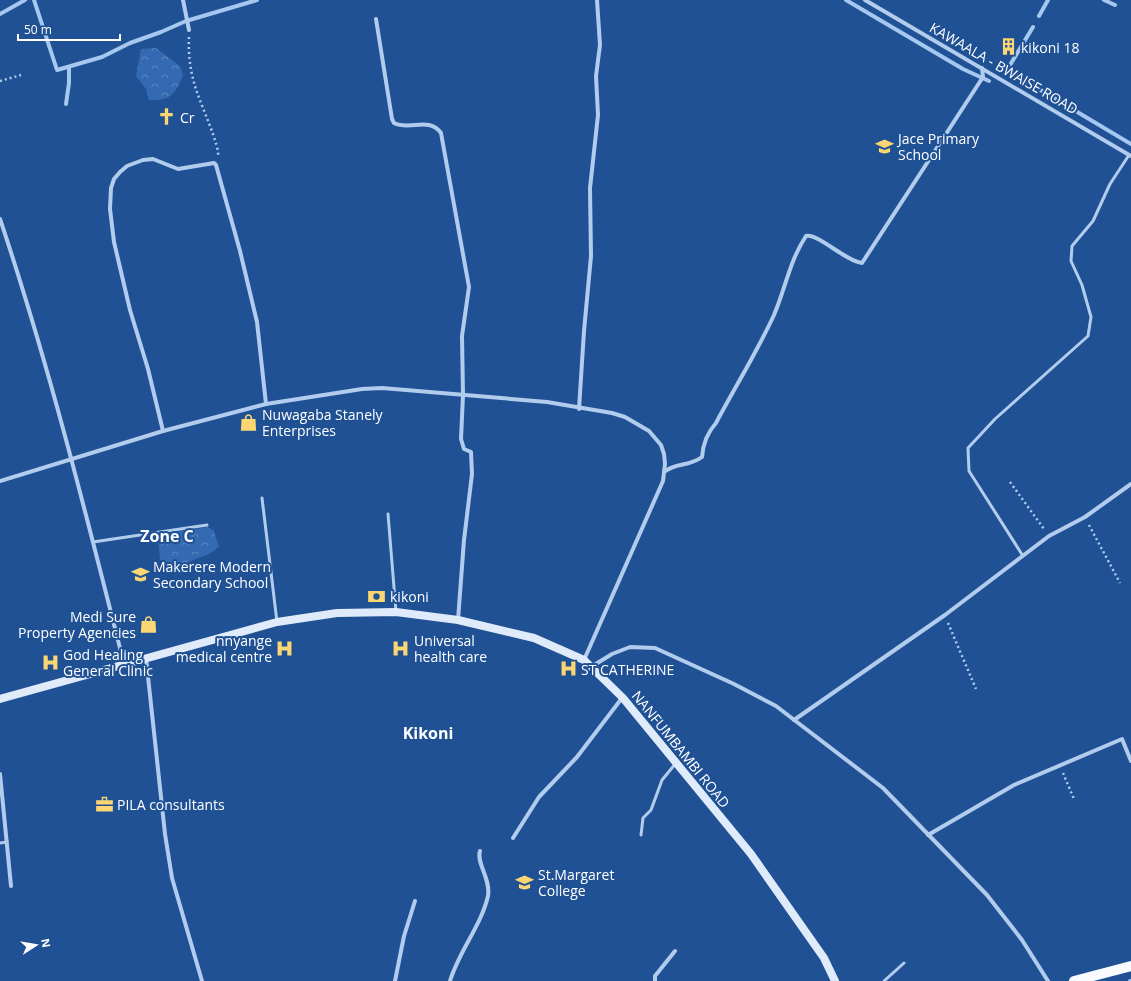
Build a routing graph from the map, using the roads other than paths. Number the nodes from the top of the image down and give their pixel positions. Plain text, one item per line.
1 (183, 0) edge
2 (597, 0) edge
3 (865, 0) edge
4 (376, 19) dead end
5 (189, 30) road end
6 (982, 68) junction
7 (1130, 155) edge
8 (0, 219) edge
9 (463, 395) junction
10 (266, 404) junction
11 (580, 409) junction
12 (163, 431) junction
13 (71, 458) junction
14 (664, 472) junction
15 (0, 481) edge
16 (1131, 484) edge
17 (262, 498) dead end
18 (388, 514) dead end
19 (207, 525) dead end
20 (93, 542) junction
21 (1023, 556) junction
22 (396, 612) junction
23 (458, 620) junction
24 (277, 622) junction
25 (146, 658) junction
26 (584, 660) junction
27 (124, 664) junction
28 (591, 667) junction
29 (623, 698) junction
30 (0, 699) edge
31 (794, 720) junction
32 (1131, 761) edge
33 (676, 763) junction
34 (0, 774) edge
35 (641, 835) dead end
36 (928, 835) junction
37 (513, 838) dead end
38 (7, 842) junction
39 (0, 843) edge
40 (480, 851) dead end
41 (11, 886) dead end
42 (415, 901) dead end
43 (674, 951) dead end
44 (904, 963) dead end
45 (1131, 966) edge
46 (1097, 978) edge
47 (202, 981) edge
48 (395, 981) edge
49 (450, 981) edge
50 (656, 981) edge
51 (835, 981) edge
52 (884, 981) edge
53 (1048, 981) edge
54 (1074, 981) edge

1 - 5 street
2 - 11 street
3 - 6 street, KAWAALA - BWAISE ROAD
4 - 9 street
6 - 7 street, KAWAALA - BWAISE ROAD
6 - 14 street
7 - 21 lane
8 - 13 street
9 - 10 street
9 - 11 street
9 - 23 street
10 - 12 street
10 - 12 street
11 - 14 street
12 - 13 street
13 - 15 street
13 - 20 street
14 - 26 street
16 - 21 street
17 - 24 lane
18 - 22 lane
19 - 20 lane
20 - 27 street
21 - 31 street
22 - 23 street, NANFUMBAMBI ROAD
22 - 24 street, NANFUMBAMBI ROAD
23 - 26 street, NANFUMBAMBI ROAD
24 - 25 street, NANFUMBAMBI ROAD
25 - 27 street, NANFUMBAMBI ROAD
25 - 47 street
26 - 28 street, NANFUMBAMBI ROAD
27 - 30 street, NANFUMBAMBI ROAD
28 - 29 street, NANFUMBAMBI ROAD
28 - 31 street
29 - 33 street, NANFUMBAMBI ROAD
29 - 37 street
31 - 36 street
32 - 36 street
33 - 35 lane
33 - 51 street, NANFUMBAMBI ROAD
34 - 38 street
36 - 53 street
38 - 39 lane
38 - 41 street
40 - 49 street
42 - 48 street
43 - 50 street
44 - 52 lane
45 - 46 main road
46 - 54 main road

